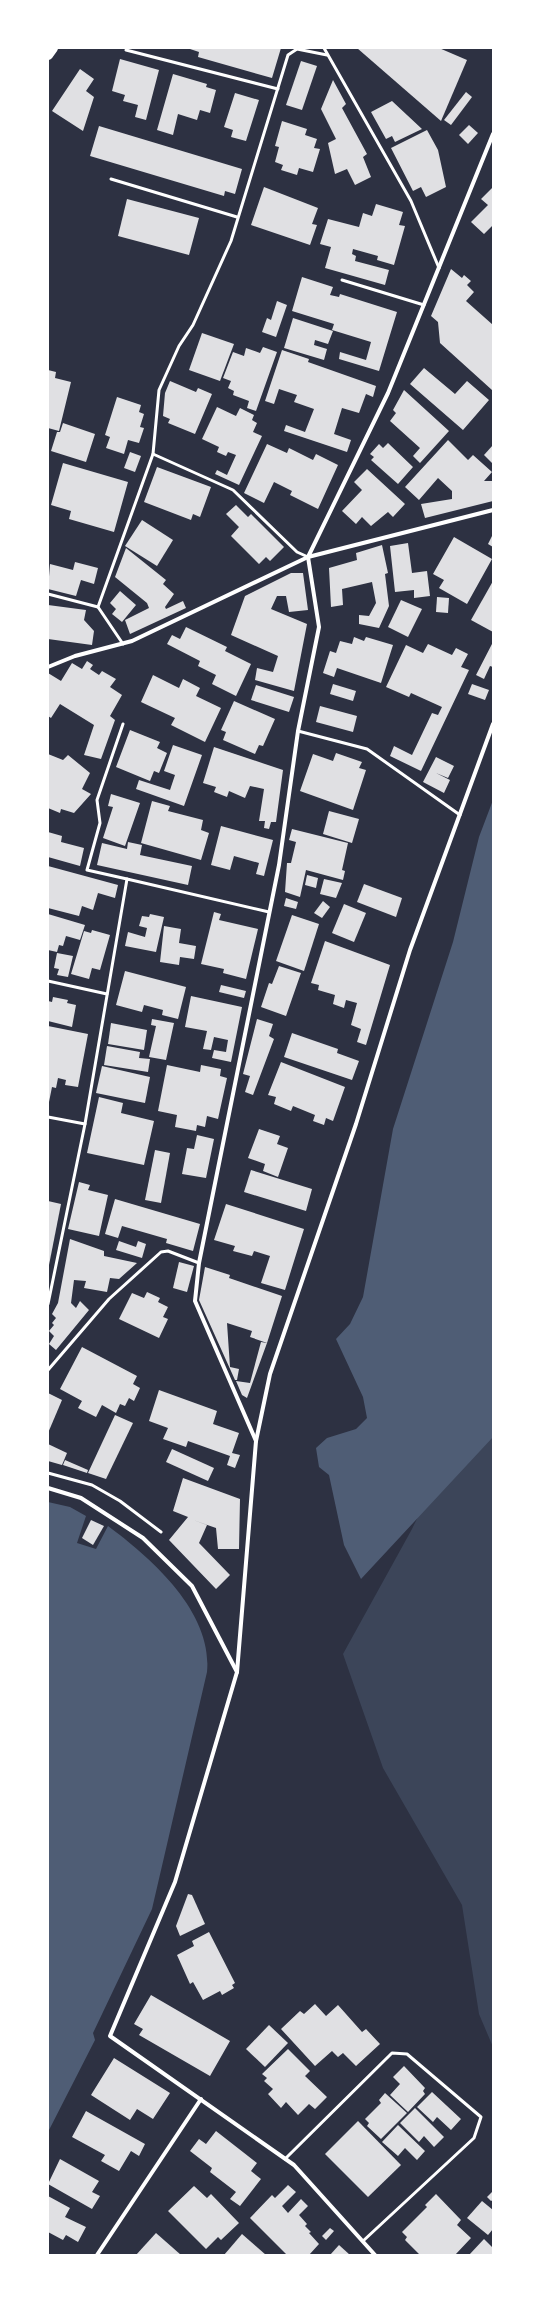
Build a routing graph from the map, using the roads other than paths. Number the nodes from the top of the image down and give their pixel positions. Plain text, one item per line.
1 (53, 48) edge
2 (324, 48) edge
3 (126, 50) dead end
4 (48, 55) edge
5 (327, 55) junction
6 (278, 89) junction
7 (493, 134) edge
8 (111, 179) dead end
9 (237, 217) junction
10 (439, 269) junction
11 (342, 280) dead end
12 (424, 305) junction
13 (153, 454) junction
14 (493, 510) edge
15 (308, 557) junction
16 (48, 594) edge
17 (98, 607) junction
18 (122, 644) junction
19 (48, 667) edge
20 (123, 724) dead end
21 (493, 724) edge
22 (298, 731) junction
23 (460, 815) junction
24 (127, 879) junction
25 (269, 912) junction
26 (48, 981) edge
27 (107, 994) junction
28 (48, 1117) edge
29 (85, 1124) junction
30 (199, 1263) junction
31 (48, 1304) edge
32 (48, 1370) edge
33 (256, 1441) junction
34 (48, 1473) edge
35 (48, 1488) edge
36 (161, 1532) dead end
37 (237, 1672) junction
38 (202, 2099) junction
39 (285, 2159) junction
40 (363, 2241) junction
41 (97, 2255) edge
42 (375, 2255) edge

1 - 4 main road
2 - 5 lane
3 - 6 lane
5 - 6 lane
5 - 10 lane
6 - 9 lane
7 - 10 street
8 - 9 lane
9 - 13 lane
10 - 12 street
11 - 12 lane
12 - 15 street
13 - 15 lane
13 - 17 lane
14 - 15 street
15 - 18 street
15 - 22 street
16 - 17 lane
17 - 18 lane
18 - 19 street
20 - 24 lane
21 - 23 street
22 - 23 lane
22 - 25 street
23 - 33 street
24 - 25 lane
24 - 27 lane
25 - 30 street
26 - 27 lane
27 - 29 lane
28 - 29 lane
29 - 31 lane
30 - 32 lane
30 - 33 street
33 - 37 street
34 - 36 lane
35 - 37 street
37 - 38 street
38 - 39 street
38 - 41 street
39 - 40 street
39 - 40 lane
40 - 42 street

